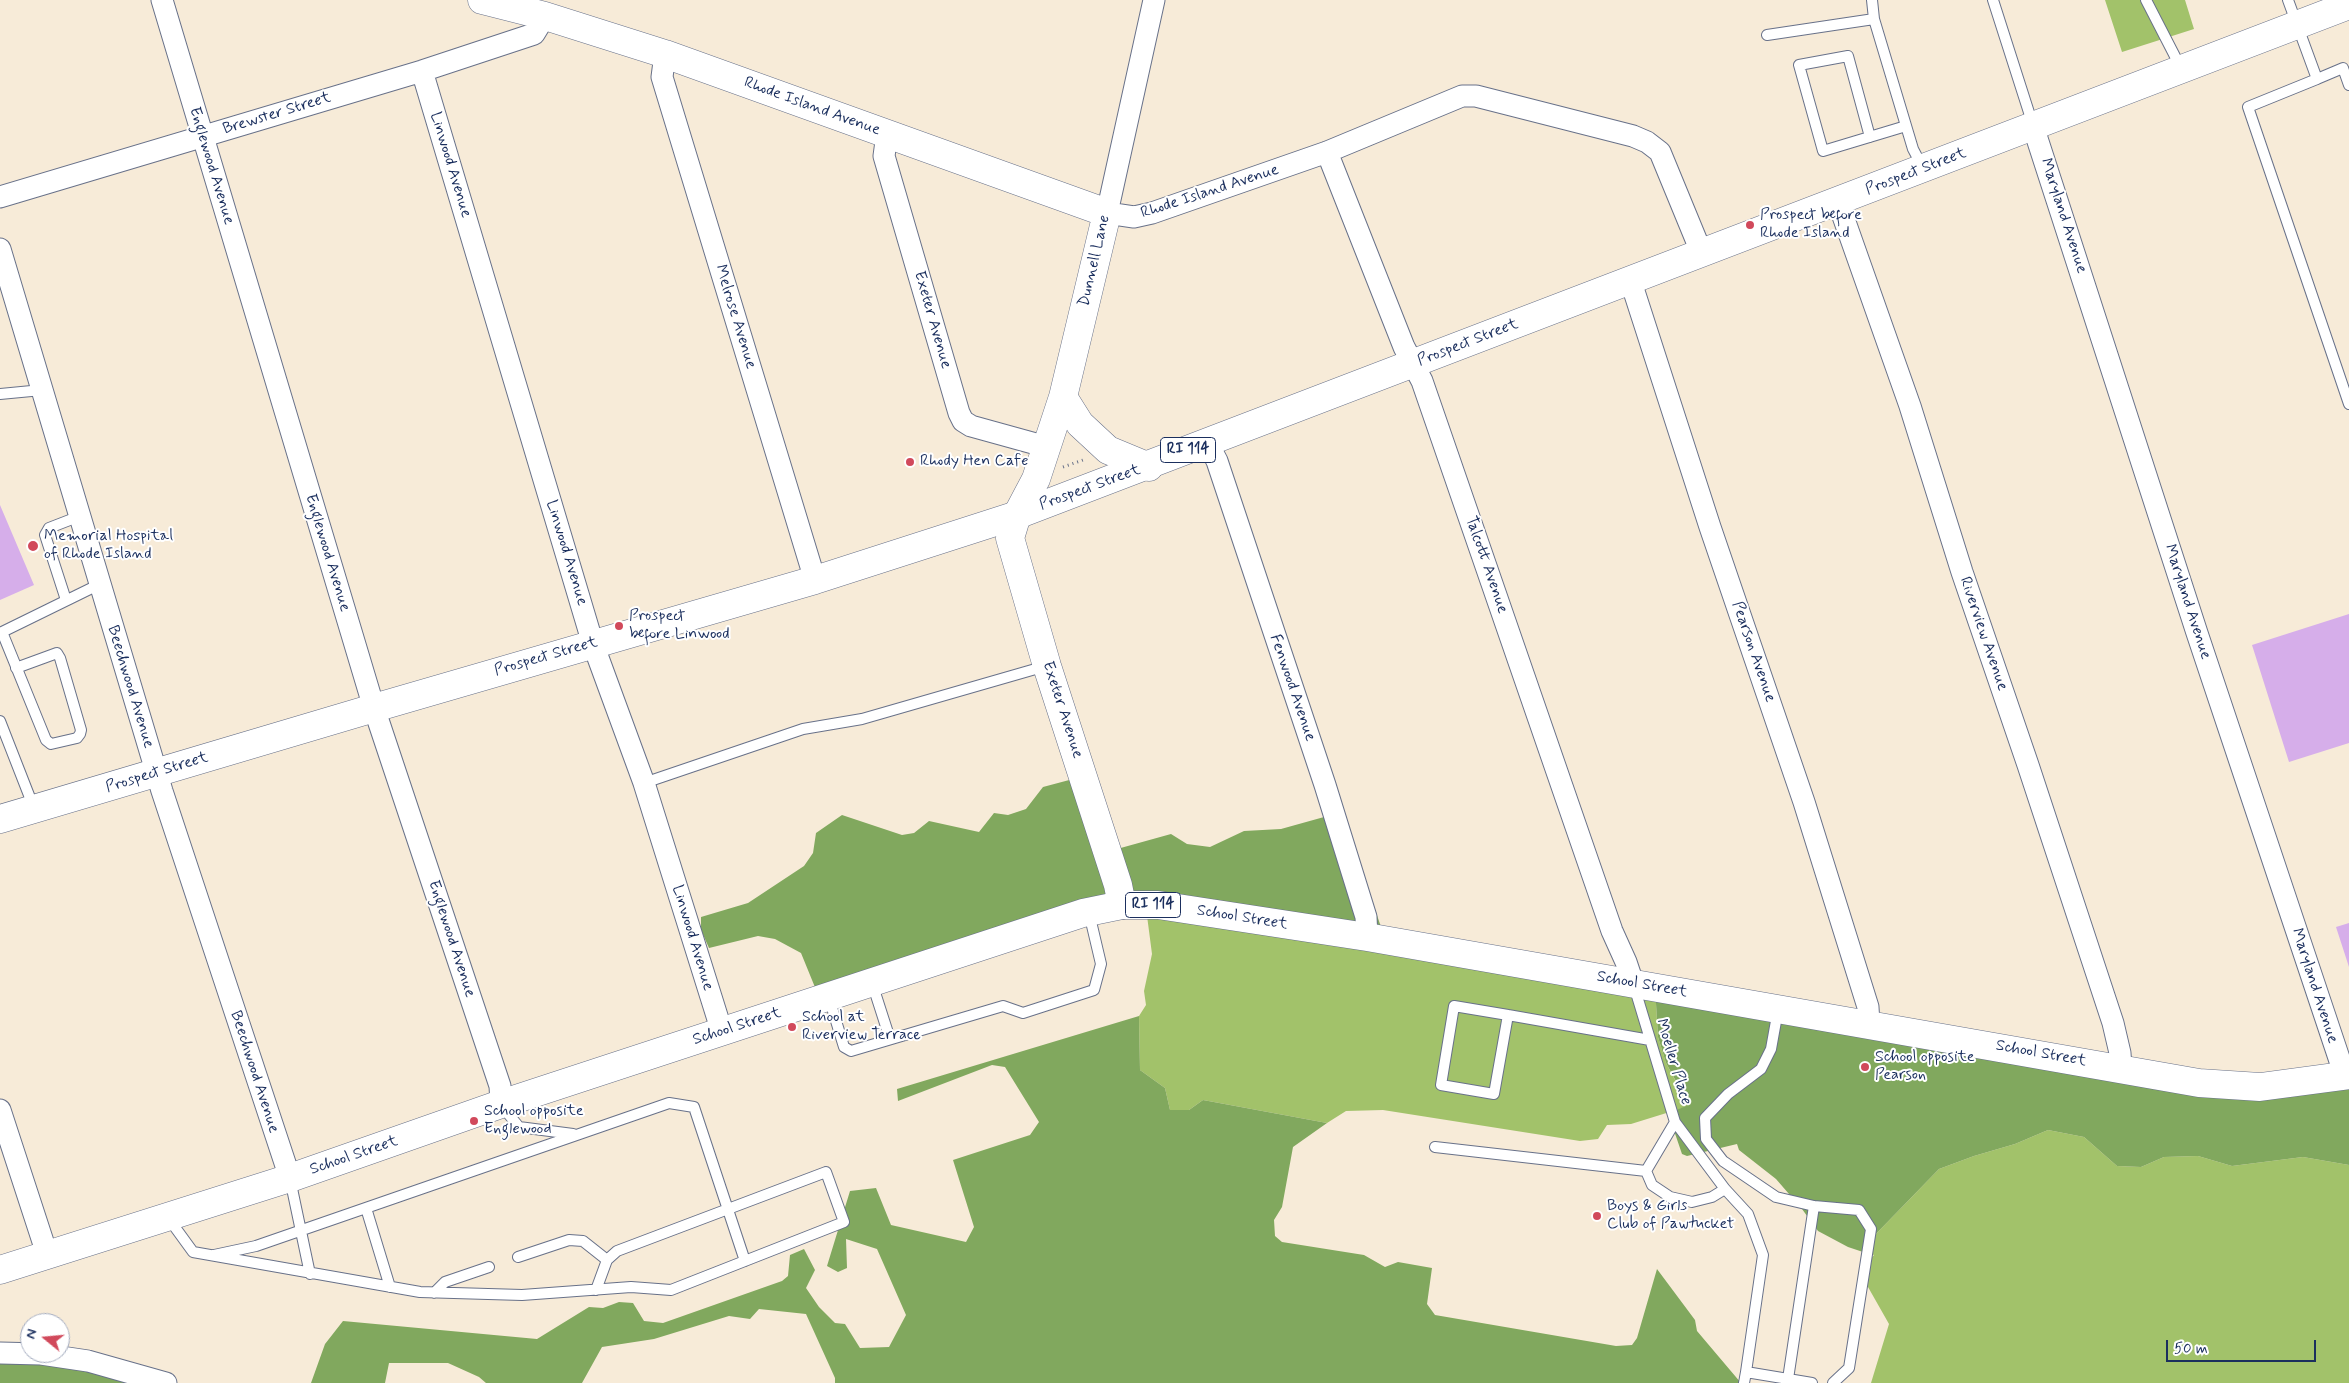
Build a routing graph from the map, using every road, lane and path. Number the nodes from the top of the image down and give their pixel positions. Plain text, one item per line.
1 (162, 0) edge
2 (482, 0) edge
3 (1154, 0) edge
4 (1872, 0) edge
5 (1993, 0) edge
6 (2146, 0) edge
7 (2288, 0) edge
8 (2349, 5) edge
9 (545, 16) junction
10 (1874, 19) junction
11 (2297, 25) junction
12 (1767, 35) dead end
13 (665, 54) junction
14 (2182, 68) junction
15 (422, 70) junction
16 (2317, 79) junction
17 (2349, 85) edge
18 (1906, 126) junction
19 (2033, 126) junction
20 (886, 134) junction
21 (202, 136) junction
22 (1870, 137) junction
23 (1327, 152) junction
24 (1923, 169) junction
25 (0, 197) edge
26 (1838, 202) junction
27 (1107, 213) junction
28 (0, 249) edge
29 (1702, 254) junction
30 (1631, 282) junction
31 (1412, 364) junction
32 (42, 390) junction
33 (0, 394) edge
34 (1063, 397) junction
35 (2349, 404) edge
36 (1207, 442) junction
37 (1087, 458) dead end
38 (1051, 459) junction
39 (1148, 467) junction
40 (1017, 515) junction
41 (80, 516) junction
42 (814, 580) junction
43 (100, 584) junction
44 (66, 600) junction
45 (1, 633) edge
46 (593, 644) junction
47 (1047, 666) junction
48 (16, 668) junction
49 (374, 708) junction
50 (0, 721) edge
51 (156, 774) junction
52 (644, 783) junction
53 (34, 809) junction
54 (0, 819) edge
55 (1122, 905) junction
56 (1089, 912) junction
57 (1367, 937) junction
58 (872, 982) junction
59 (1633, 983) junction
60 (829, 997) junction
61 (1779, 1008) junction
62 (1508, 1015) junction
63 (1870, 1024) junction
64 (722, 1032) junction
65 (890, 1039) junction
66 (1650, 1040) junction
67 (2121, 1068) junction
68 (2347, 1076) edge
69 (500, 1104) junction
70 (0, 1110) edge
71 (1675, 1122) junction
72 (577, 1134) junction
73 (1435, 1147) dead end
74 (1646, 1171) junction
75 (290, 1178) junction
76 (1725, 1189) junction
77 (1814, 1206) junction
78 (366, 1208) junction
79 (728, 1208) junction
80 (168, 1216) junction
81 (301, 1231) junction
82 (47, 1254) junction
83 (209, 1256) junction
84 (518, 1257) dead end
85 (608, 1260) junction
86 (745, 1261) junction
87 (489, 1267) dead end
88 (0, 1270) edge
89 (310, 1274) junction
90 (390, 1288) junction
91 (596, 1290) junction
92 (434, 1293) junction
93 (0, 1353) edge
94 (1745, 1378) edge
95 (1788, 1379) junction
96 (166, 1383) edge
97 (1812, 1383) edge
98 (1833, 1383) edge

1 - 21 street, Englewood Avenue
2 - 9 main road, Rhode Island Avenue
3 - 27 street, Dunnell Lane
4 - 10 lane
5 - 19 lane
6 - 14 lane
7 - 11 lane
8 - 11 main road, Prospect Street / RI 114
9 - 13 main road, Rhode Island Avenue
9 - 15 street, Brewster Street
10 - 12 lane
10 - 18 lane
11 - 14 main road, Prospect Street / RI 114
11 - 16 lane
13 - 20 main road, Rhode Island Avenue
13 - 42 street, Melrose Avenue
14 - 19 main road, Prospect Street / RI 114
15 - 21 street, Brewster Street
15 - 46 street, Linwood Avenue
16 - 17 lane
16 - 35 lane
18 - 22 lane
18 - 24 lane
19 - 24 main road, Prospect Street / RI 114
19 - 68 street, Maryland Avenue
20 - 27 main road, Rhode Island Avenue
20 - 38 street, Exeter Avenue
21 - 25 street, Brewster Street
21 - 49 street, Englewood Avenue
22 - 22 lane
23 - 27 street, Rhode Island Avenue
23 - 29 street, Rhode Island Avenue
23 - 31 street, Talcott Avenue
24 - 26 main road, Prospect Street / RI 114
26 - 29 main road, Prospect Street / RI 114
26 - 67 street, Riverview Avenue
27 - 34 main road, Dunnell Lane
28 - 32 street, Beechwood Avenue
29 - 30 main road, Prospect Street / RI 114
30 - 31 main road, Prospect Street / RI 114
30 - 63 street, Pearson Avenue
31 - 36 main road, Prospect Street / RI 114
31 - 59 street, Talcott Avenue
32 - 33 lane
32 - 41 street, Beechwood Avenue
34 - 38 main road, Dunnell Lane
34 - 39 main road
36 - 39 main road, Prospect Street / RI 114
36 - 57 street, Fenwood Avenue
37 - 38 path
38 - 40 main road, Dunnell Lane
39 - 40 main road, Prospect Street / RI 114
40 - 42 main road, Prospect Street / RI 114
40 - 47 main road, Exeter Avenue
41 - 43 street, Beechwood Avenue
41 - 44 lane
42 - 46 main road, Prospect Street / RI 114
43 - 44 lane
43 - 51 street, Beechwood Avenue
44 - 45 lane
45 - 48 lane
46 - 49 main road, Prospect Street / RI 114
46 - 52 street, Linwood Avenue
47 - 52 lane
47 - 55 main road, Exeter Avenue
48 - 48 lane
49 - 51 main road, Prospect Street / RI 114
49 - 69 street, Englewood Avenue
50 - 53 lane
51 - 53 main road, Prospect Street / RI 114
51 - 75 street, Beechwood Avenue
52 - 64 street, Linwood Avenue
53 - 54 main road, Prospect Street / RI 114
55 - 56 main road, School Street / RI 114
55 - 57 main road, School Street / RI 114
56 - 58 main road, School Street / RI 114
56 - 65 lane
57 - 59 main road, School Street / RI 114
58 - 60 main road, School Street / RI 114
58 - 65 lane
59 - 61 main road, School Street / RI 114
59 - 66 lane, Moeller Place
60 - 64 main road, School Street / RI 114
60 - 65 lane
61 - 63 main road, School Street / RI 114
61 - 77 lane
62 - 62 lane
62 - 66 lane
63 - 67 main road, School Street / RI 114
64 - 69 main road, School Street / RI 114
66 - 71 lane, Moeller Place
67 - 68 main road, School Street / RI 114
69 - 72 lane
69 - 75 main road, School Street / RI 114
70 - 82 street
71 - 74 lane, Moeller Place
71 - 76 lane, Moeller Place
72 - 78 lane
72 - 79 lane
73 - 74 lane
74 - 76 lane
75 - 80 main road, School Street / RI 114
75 - 81 lane
76 - 94 lane, Moeller Place
77 - 95 lane
77 - 98 lane
78 - 81 lane
78 - 90 lane
79 - 85 lane
79 - 86 lane
79 - 86 lane
80 - 82 main road, School Street / RI 114
80 - 83 lane
81 - 83 lane
81 - 89 lane
82 - 88 main road, School Street / RI 114
83 - 89 lane
84 - 85 lane
85 - 91 lane
86 - 91 lane
87 - 92 lane
89 - 90 lane
90 - 92 lane
91 - 92 lane
93 - 96 street
94 - 95 lane
95 - 97 lane

